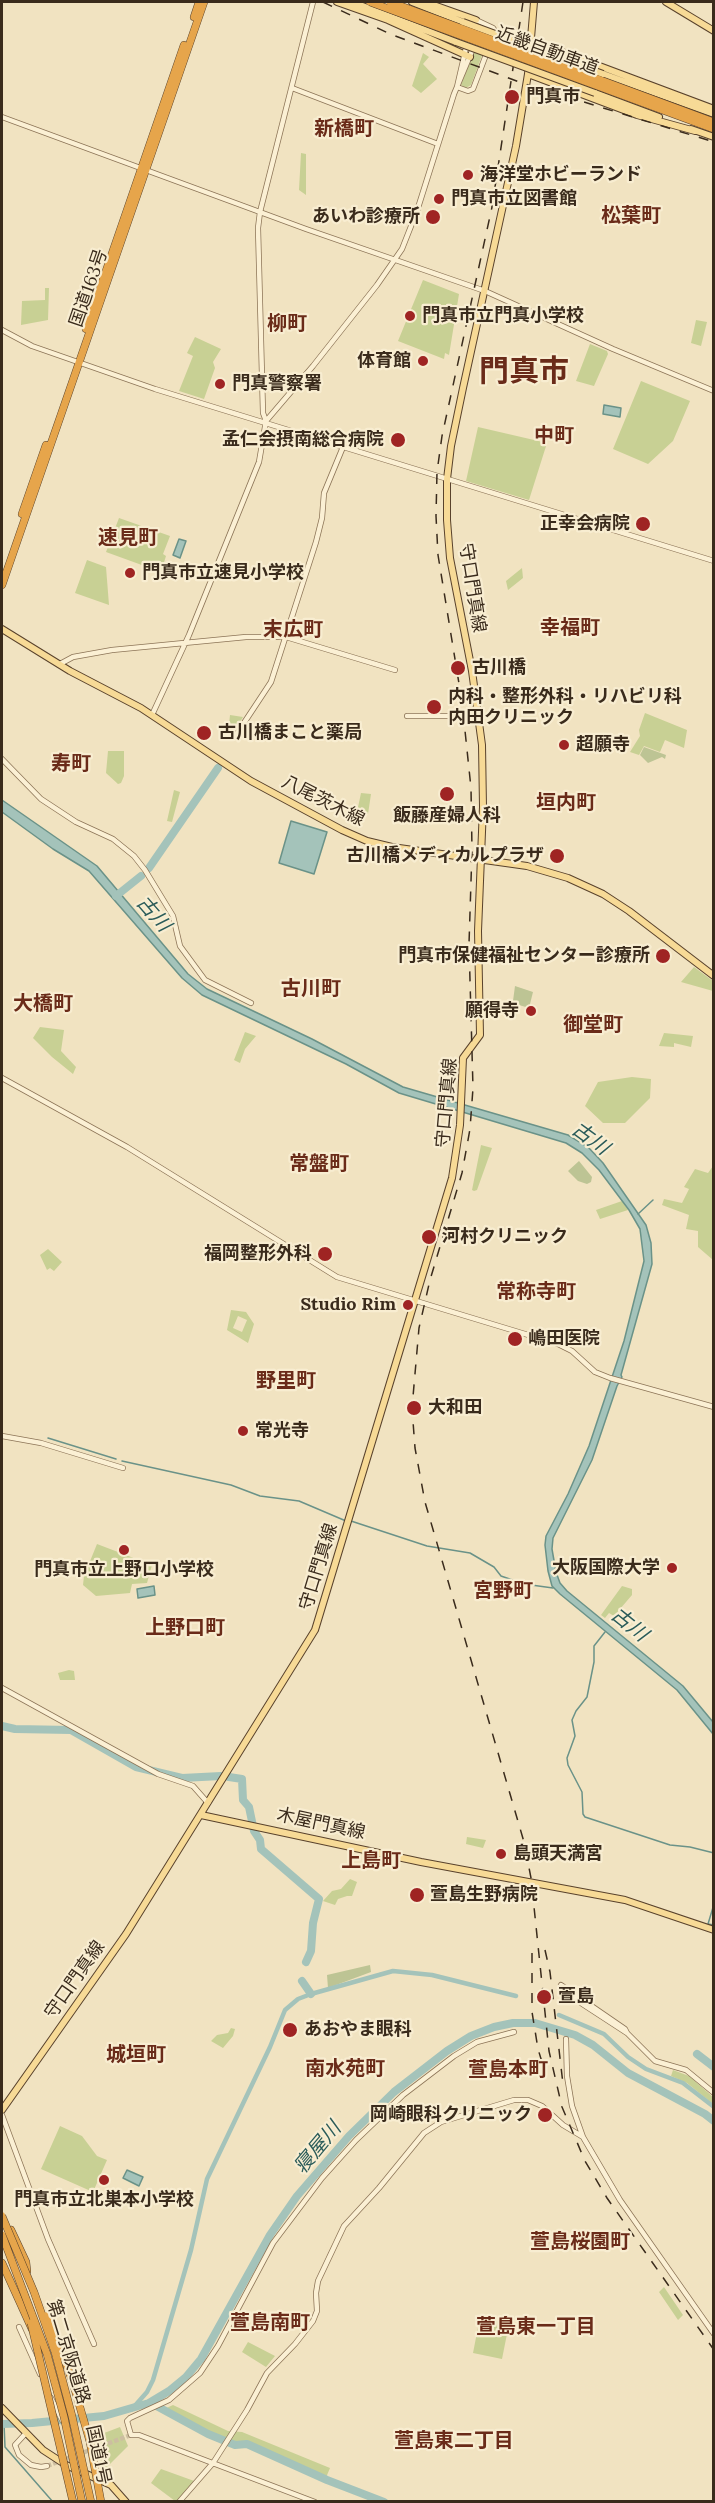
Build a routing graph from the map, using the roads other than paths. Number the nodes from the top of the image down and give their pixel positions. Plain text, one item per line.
1 (199, 2) edge
2 (204, 2) edge
3 (313, 2) edge
4 (337, 2) edge
5 (354, 2) edge
6 (370, 2) edge
7 (390, 2) edge
8 (412, 2) edge
9 (425, 2) edge
10 (534, 2) edge
11 (666, 2) edge
12 (378, 16) junction
13 (388, 20) junction
14 (479, 22) junction
15 (419, 28) junction
16 (714, 31) edge
17 (530, 40) junction
18 (560, 52) junction
19 (468, 56) junction
20 (528, 74) junction
21 (551, 83) junction
22 (457, 87) junction
23 (292, 88) junction
24 (714, 109) edge
25 (714, 114) edge
26 (2, 117) edge
27 (714, 122) edge
28 (714, 129) edge
29 (695, 131) junction
30 (714, 137) edge
31 (438, 144) junction
32 (144, 169) junction
33 (260, 212) junction
34 (395, 260) junction
35 (485, 291) junction
36 (2, 330) edge
37 (77, 362) junction
38 (714, 391) edge
39 (266, 421) junction
40 (343, 447) junction
41 (447, 479) junction
42 (714, 561) edge
43 (2, 573) edge
44 (2, 585) edge
45 (2, 629) edge
46 (286, 637) junction
47 (186, 643) junction
48 (60, 664) junction
49 (395, 670) dead end
50 (152, 715) junction
51 (407, 716) dead end
52 (454, 716) dead end
53 (236, 735) dead end
54 (2, 759) edge
55 (482, 860) junction
56 (714, 976) edge
57 (251, 1003) dead end
58 (2, 1078) edge
59 (416, 1301) junction
60 (714, 1407) edge
61 (2, 1436) edge
62 (123, 1468) dead end
63 (2, 1688) edge
64 (208, 1803) junction
65 (201, 1815) junction
66 (714, 1930) edge
67 (561, 1988) dead end
68 (514, 2032) dead end
69 (566, 2039) dead end
70 (714, 2093) edge
71 (2, 2110) edge
72 (2, 2115) edge
73 (583, 2137) junction
74 (2, 2212) edge
75 (2, 2237) edge
76 (2, 2263) edge
77 (19, 2278) junction
78 (34, 2292) junction
79 (19, 2327) dead end
80 (714, 2334) edge
81 (94, 2344) dead end
82 (46, 2359) junction
83 (2, 2408) edge
84 (63, 2420) junction
85 (25, 2432) junction
86 (213, 2463) junction
87 (47, 2466) tunnel mouth
88 (74, 2468) junction
89 (87, 2474) junction
90 (73, 2502) edge
91 (81, 2502) edge
92 (92, 2502) edge
93 (101, 2502) edge
94 (126, 2502) edge
95 (179, 2502) edge
96 (315, 2502) edge

1 - 32 highway, 国道163号
2 - 32 highway, 国道163号
3 - 23 street
4 - 12 main road
5 - 12 main road
5 - 15 main road
6 - 28 highway, 近畿自動車道, bridge
7 - 27 highway, 近畿自動車道, bridge
8 - 25 main road, bridge
9 - 14 main road
10 - 17 main road, 守口門真線
11 - 16 main road
12 - 13 main road
13 - 15 main road
13 - 19 main road
14 - 19 street
14 - 22 street
15 - 29 main road, bridge
17 - 18 main road
17 - 20 main road, 守口門真線
18 - 21 street
18 - 24 main road
19 - 22 street
20 - 21 main road
20 - 35 main road, 守口門真線
21 - 29 main road
22 - 31 street
23 - 31 street
23 - 33 street
26 - 32 street
29 - 30 main road
31 - 34 street
32 - 33 street
32 - 37 highway, 国道163号
33 - 34 street
33 - 39 street
34 - 35 street
34 - 39 street
35 - 38 street
35 - 41 main road, 守口門真線
36 - 37 street
37 - 39 street
37 - 43 highway, 国道163号
37 - 44 highway, 国道163号
39 - 40 street
39 - 47 street
40 - 41 street
40 - 46 street
41 - 42 street
41 - 55 main road, 守口門真線
45 - 48 main road, 八尾茨木線
46 - 47 street
46 - 49 street
46 - 53 street
47 - 48 street
47 - 50 street
48 - 50 main road, 八尾茨木線
50 - 55 main road, 八尾茨木線
51 - 52 street
54 - 57 street
55 - 56 main road, 八尾茨木線
55 - 59 main road, 守口門真線
58 - 59 street
59 - 60 street
59 - 64 main road, 守口門真線
61 - 62 street
63 - 64 street
64 - 65 main road, 守口門真線
65 - 66 main road, 木屋門真線
65 - 71 main road, 守口門真線
67 - 70 street
68 - 86 street
69 - 73 street
72 - 81 street
73 - 80 street
73 - 86 street
74 - 78 highway, 第二京阪道路, bridge
74 - 89 highway, 国道1号, bridge
75 - 77 highway, 第二京阪道路, bridge
75 - 82 highway, 国道1号, bridge
76 - 82 highway, bridge
77 - 90 highway, bridge
77 - 91 highway, 第二京阪道路, bridge
78 - 92 highway, 第二京阪道路, bridge
78 - 93 highway, bridge
79 - 84 street, bridge
82 - 84 highway, 国道1号, bridge
83 - 85 main road
84 - 88 highway, 国道1号, bridge
85 - 87 street
85 - 88 main road
86 - 95 street
86 - 96 street
88 - 89 main road
88 - 91 highway, 国道1号
89 - 92 highway, 国道1号
89 - 94 main road

